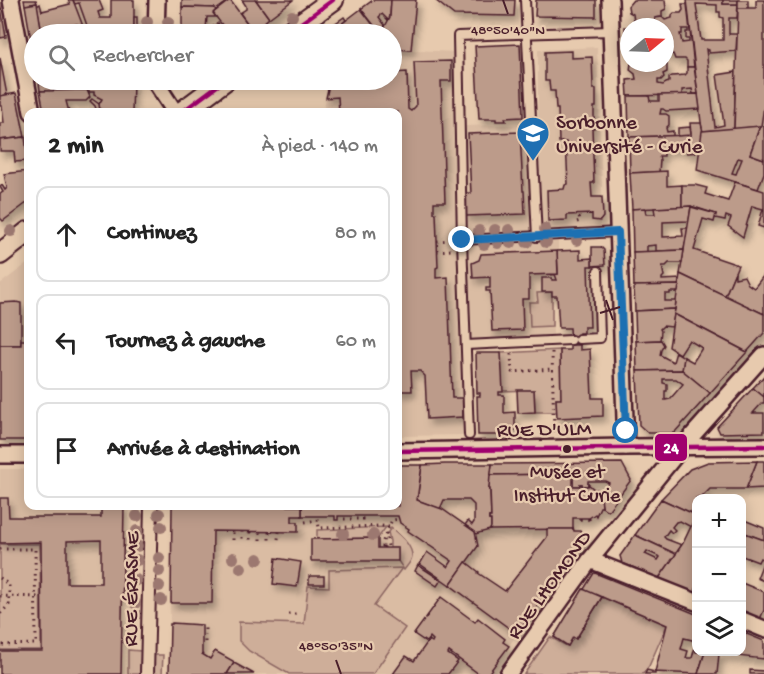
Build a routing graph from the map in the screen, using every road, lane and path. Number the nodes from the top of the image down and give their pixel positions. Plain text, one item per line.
1 (11, 0) edge
2 (157, 0) edge
3 (525, 0) edge
4 (610, 0) edge
5 (321, 13) edge
6 (156, 24) edge
7 (303, 24) edge
8 (611, 32) junction
9 (527, 33) junction
10 (24, 69) edge
11 (28, 90) edge
12 (161, 90) edge
13 (212, 90) edge
14 (31, 108) edge
15 (172, 108) edge
16 (187, 108) edge
17 (618, 232) junction
18 (24, 235) edge
19 (537, 237) junction
20 (446, 240) dead end
21 (462, 240) junction
22 (437, 241) dead end
23 (0, 254) edge
24 (598, 272) dead end
25 (551, 342) junction
26 (466, 345) junction
27 (511, 352) dead end
28 (764, 355) edge
29 (552, 369) junction
30 (554, 434) dead end
31 (469, 435) dead end
32 (764, 446) edge
33 (626, 447) junction
34 (682, 447) junction
35 (402, 451) edge
36 (0, 455) edge
37 (24, 455) edge
38 (151, 510) edge
39 (344, 519) dead end
40 (364, 519) dead end
41 (399, 519) dead end
42 (305, 522) dead end
43 (389, 527) junction
44 (233, 531) dead end
45 (242, 531) dead end
46 (260, 531) dead end
47 (250, 532) dead end
48 (269, 532) dead end
49 (279, 532) dead end
50 (279, 539) dead end
51 (233, 540) dead end
52 (242, 540) dead end
53 (260, 540) dead end
54 (270, 540) dead end
55 (250, 541) dead end
56 (383, 548) dead end
57 (0, 549) edge
58 (590, 560) junction
59 (0, 578) edge
60 (0, 596) edge
61 (9, 596) junction
62 (35, 597) junction
63 (42, 597) dead end
64 (692, 600) edge
65 (0, 614) edge
66 (288, 614) dead end
67 (298, 614) dead end
68 (746, 622) edge
69 (205, 626) dead end
70 (764, 629) edge
71 (205, 642) dead end
72 (0, 645) edge
73 (147, 674) edge
74 (508, 674) edge

1 - 10 street
2 - 6 street
3 - 9 lane
4 - 8 street
5 - 7 street
8 - 9 lane
8 - 17 street
9 - 19 lane
9 - 21 lane
11 - 14 street
12 - 15 street
13 - 16 street
17 - 19 lane
17 - 33 street
18 - 23 street
19 - 21 lane
20 - 22 path
21 - 26 lane
24 - 25 lane
25 - 26 lane
25 - 29 path
26 - 31 lane
27 - 29 path
28 - 34 street, RUE LHOMOND
29 - 30 path
32 - 34 street, RUE D'ULM
33 - 34 street, RUE D'ULM
33 - 35 street, RUE D'ULM
34 - 58 street, RUE LHOMOND
36 - 37 street
38 - 73 street, RUE ÉRASME
39 - 40 path
41 - 43 path
42 - 43 path
43 - 56 path
44 - 51 path
45 - 52 path
46 - 53 path
47 - 55 path
48 - 54 path
49 - 50 path
57 - 62 path
58 - 64 street
58 - 74 street, RUE LHOMOND
59 - 61 path
60 - 61 path
61 - 62 path
61 - 65 path
62 - 63 path
62 - 72 path
66 - 67 path
68 - 70 street
69 - 71 path

